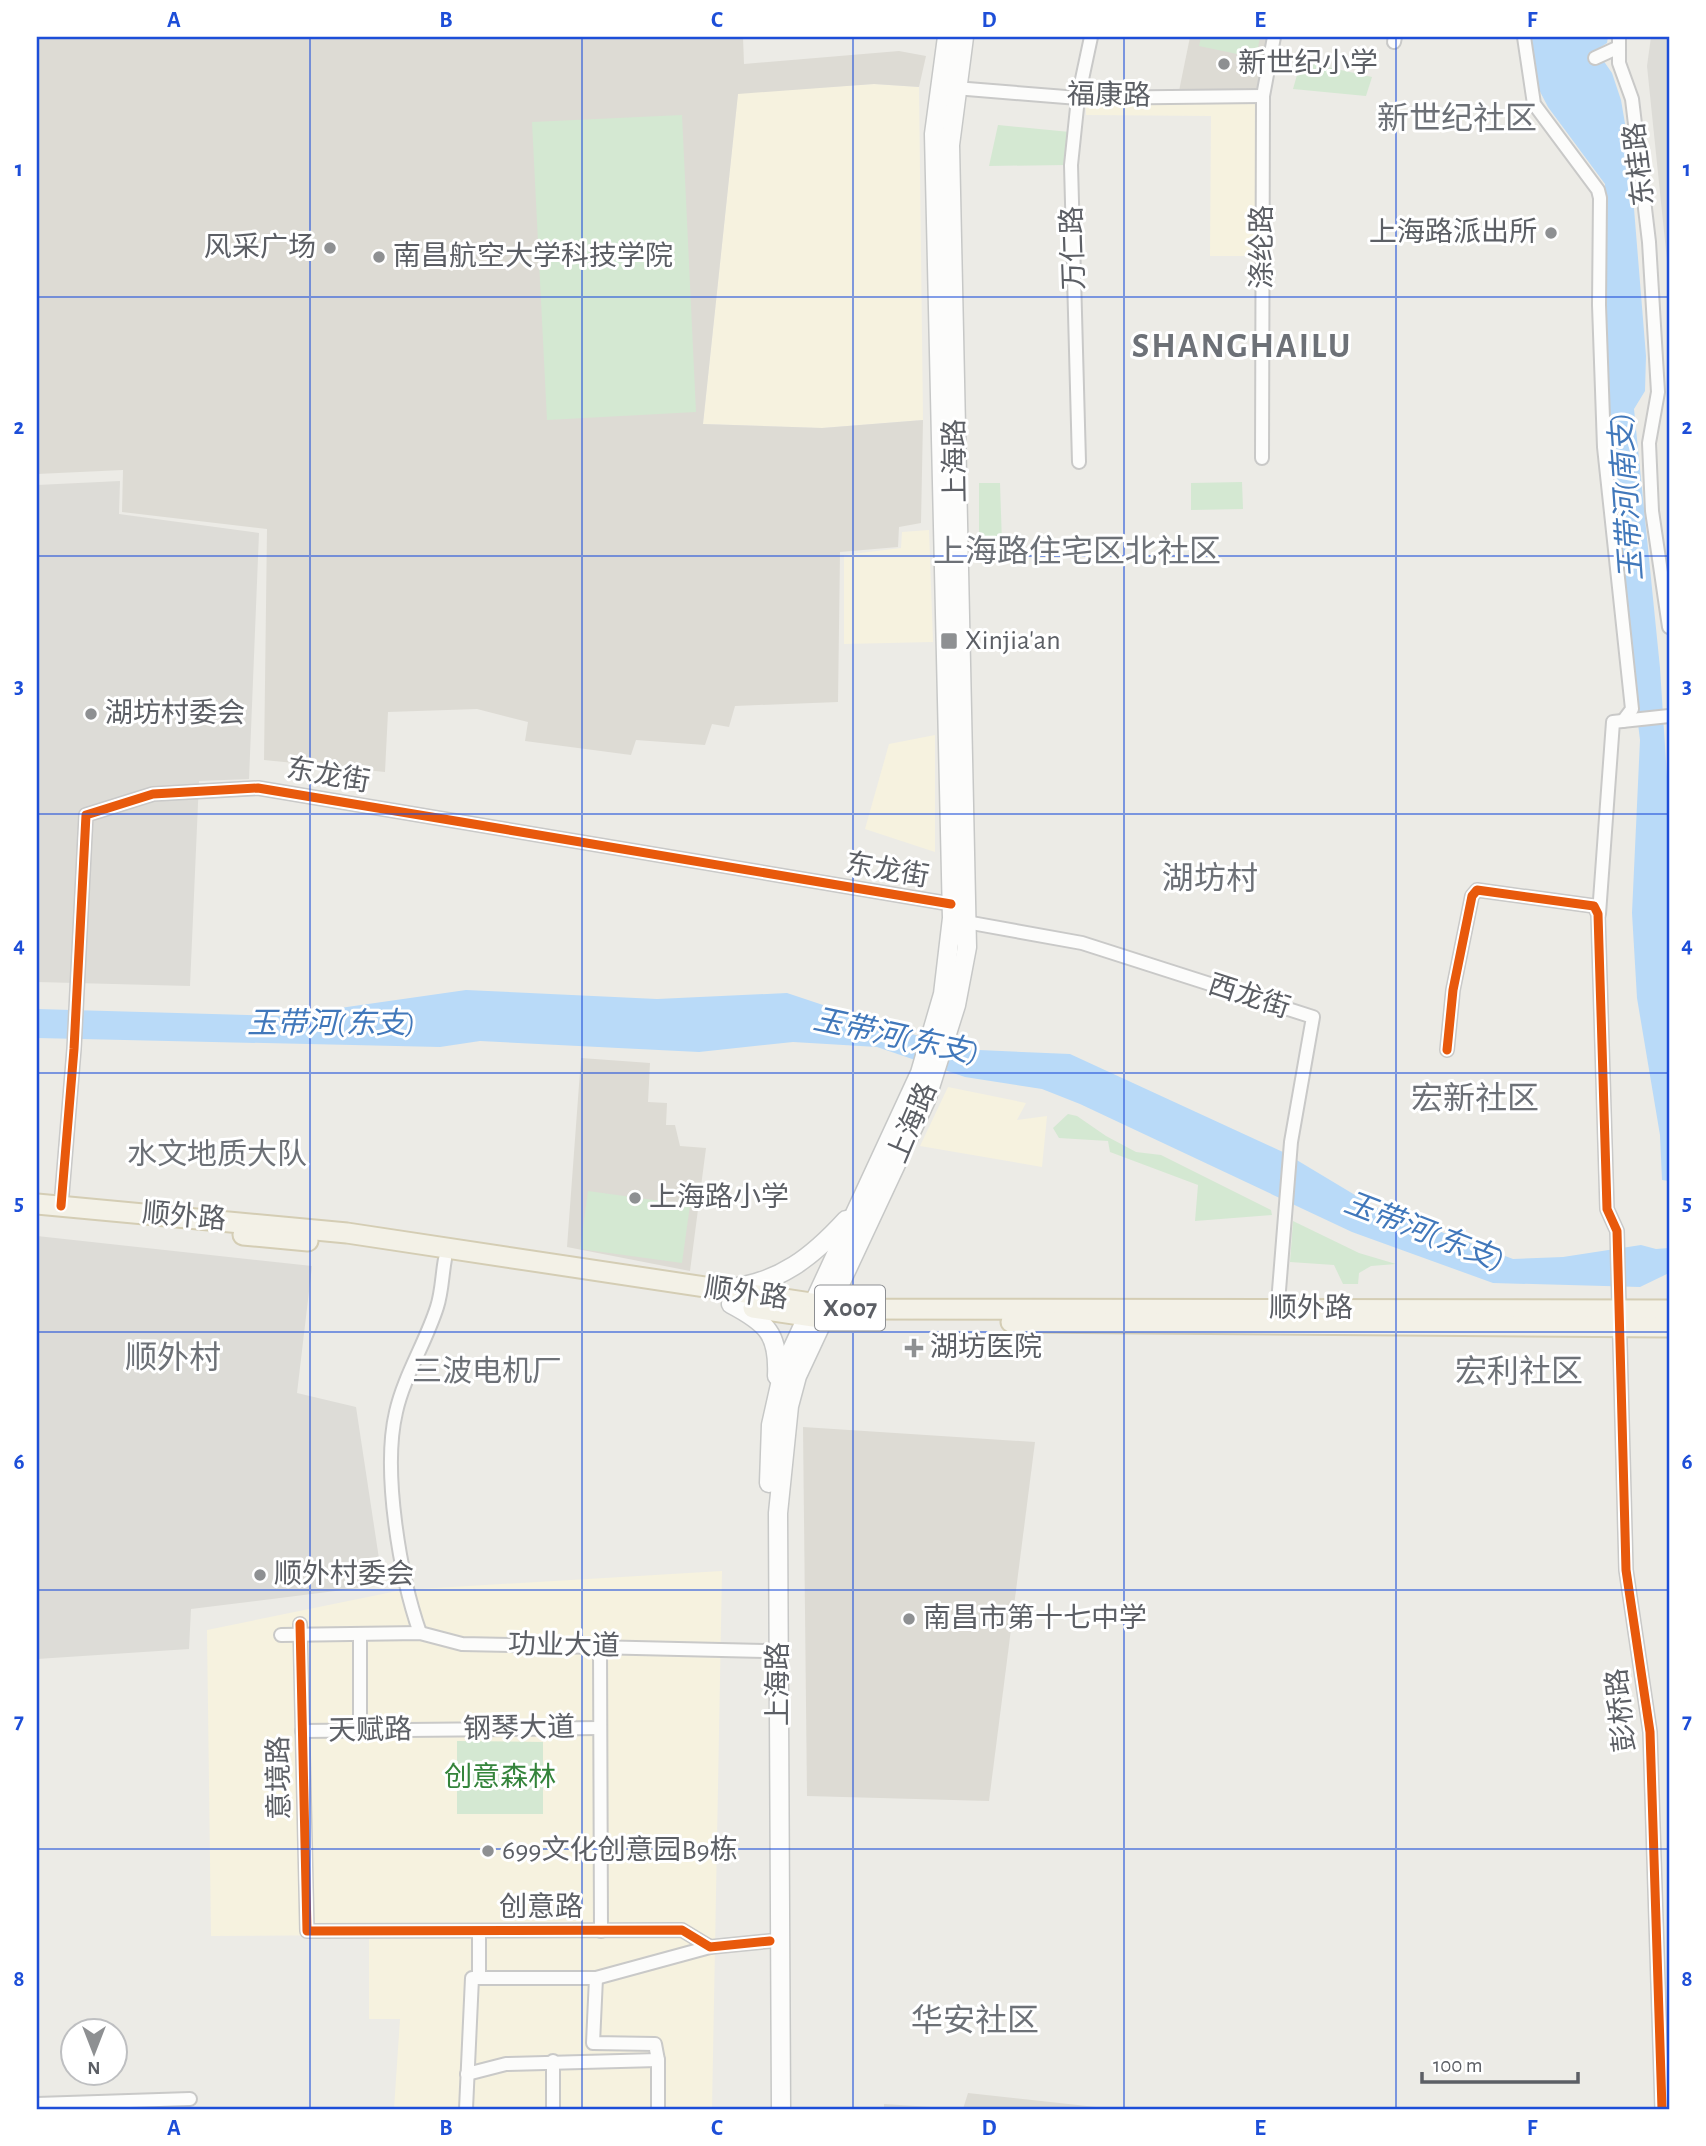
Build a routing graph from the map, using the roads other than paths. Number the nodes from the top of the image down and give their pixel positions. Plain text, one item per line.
1 (947, 37) edge
2 (964, 37) edge
3 (1091, 37) edge
4 (1274, 37) edge
5 (1524, 37) edge
6 (1619, 42) edge
7 (1595, 58) dead end
8 (956, 88) junction
9 (1263, 96) junction
10 (1078, 97) junction
11 (1262, 458) dead end
12 (1079, 462) dead end
13 (1669, 627) edge
14 (1669, 716) edge
15 (1623, 721) junction
16 (951, 904) junction
17 (1598, 914) junction
18 (966, 922) junction
19 (950, 999) junction
20 (1447, 1050) dead end
21 (927, 1073) junction
22 (37, 1204) edge
23 (61, 1206) junction
24 (858, 1207) junction
25 (37, 1216) edge
26 (445, 1259) junction
27 (714, 1289) junction
28 (731, 1304) junction
29 (1620, 1308) junction
30 (1669, 1310) edge
31 (819, 1311) junction
32 (1277, 1316) junction
33 (1669, 1327) edge
34 (776, 1392) junction
35 (300, 1630) junction
36 (420, 1633) junction
37 (281, 1635) dead end
38 (360, 1635) junction
39 (600, 1647) junction
40 (769, 1651) junction
41 (600, 1728) junction
42 (437, 1730) joint
43 (302, 1731) junction
44 (360, 1731) junction
45 (307, 1931) joint
46 (479, 1931) junction
47 (601, 1931) junction
48 (770, 1941) junction
49 (710, 1947) junction
50 (479, 1978) junction
51 (596, 1978) junction
52 (658, 2060) junction
53 (553, 2061) junction
54 (467, 2074) junction
55 (190, 2099) dead end
56 (37, 2104) edge
57 (466, 2109) edge
58 (553, 2109) edge
59 (658, 2109) edge
60 (770, 2109) edge
61 (781, 2109) edge
62 (1662, 2109) edge

1 - 16 main road, 上海路
2 - 8 main road, 上海路
3 - 10 street, 万仁路
4 - 9 street, 涤纶路
5 - 15 street
6 - 7 street
6 - 13 street, 东桂路
8 - 10 street, 福康路
8 - 18 main road, 上海路
9 - 10 street, 福康路
9 - 11 street, 涤纶路
10 - 12 street, 万仁路
14 - 15 street
15 - 17 street, 彭桥路
16 - 19 main road, 上海路
16 - 23 street, 东龙街
17 - 20 street
17 - 29 street, 彭桥路
18 - 19 main road, 上海路
18 - 32 street, 西龙街
19 - 21 main road, 上海路
21 - 24 main road, 上海路
21 - 31 main road, 上海路
22 - 23 main road, 顺外路 / X007
23 - 27 main road, 顺外路 / X007
24 - 27 main road
24 - 31 main road, 上海路
25 - 26 main road, 顺外路
26 - 28 main road, 顺外路
26 - 36 street
27 - 31 main road, 顺外路 / X007
28 - 31 main road, 顺外路
28 - 34 main road
29 - 30 main road, 顺外路
29 - 32 main road, 顺外路
29 - 33 main road, 顺外路
29 - 62 street, 彭桥路
31 - 32 main road, 顺外路
31 - 34 main road, 上海路
31 - 61 main road, 上海路
34 - 40 main road, 上海路
35 - 37 street, 功业大道
35 - 38 street, 功业大道
35 - 43 street, 意境路
36 - 38 street, 功业大道
36 - 39 street, 功业大道
38 - 44 street
39 - 40 street, 功业大道
39 - 41 street
40 - 48 main road, 上海路
41 - 42 street, 钢琴大道
41 - 47 street
42 - 44 street, 天赋路
43 - 44 street, 天赋路
43 - 45 street, 意境路
45 - 46 street, 创意路
46 - 47 street, 创意路
46 - 50 street
47 - 49 street, 创意路
48 - 49 street
48 - 60 main road, 上海路
49 - 51 street
50 - 51 street
50 - 54 street
51 - 52 street
52 - 53 street
52 - 59 street
53 - 54 street
53 - 58 street
54 - 57 street
55 - 56 street

